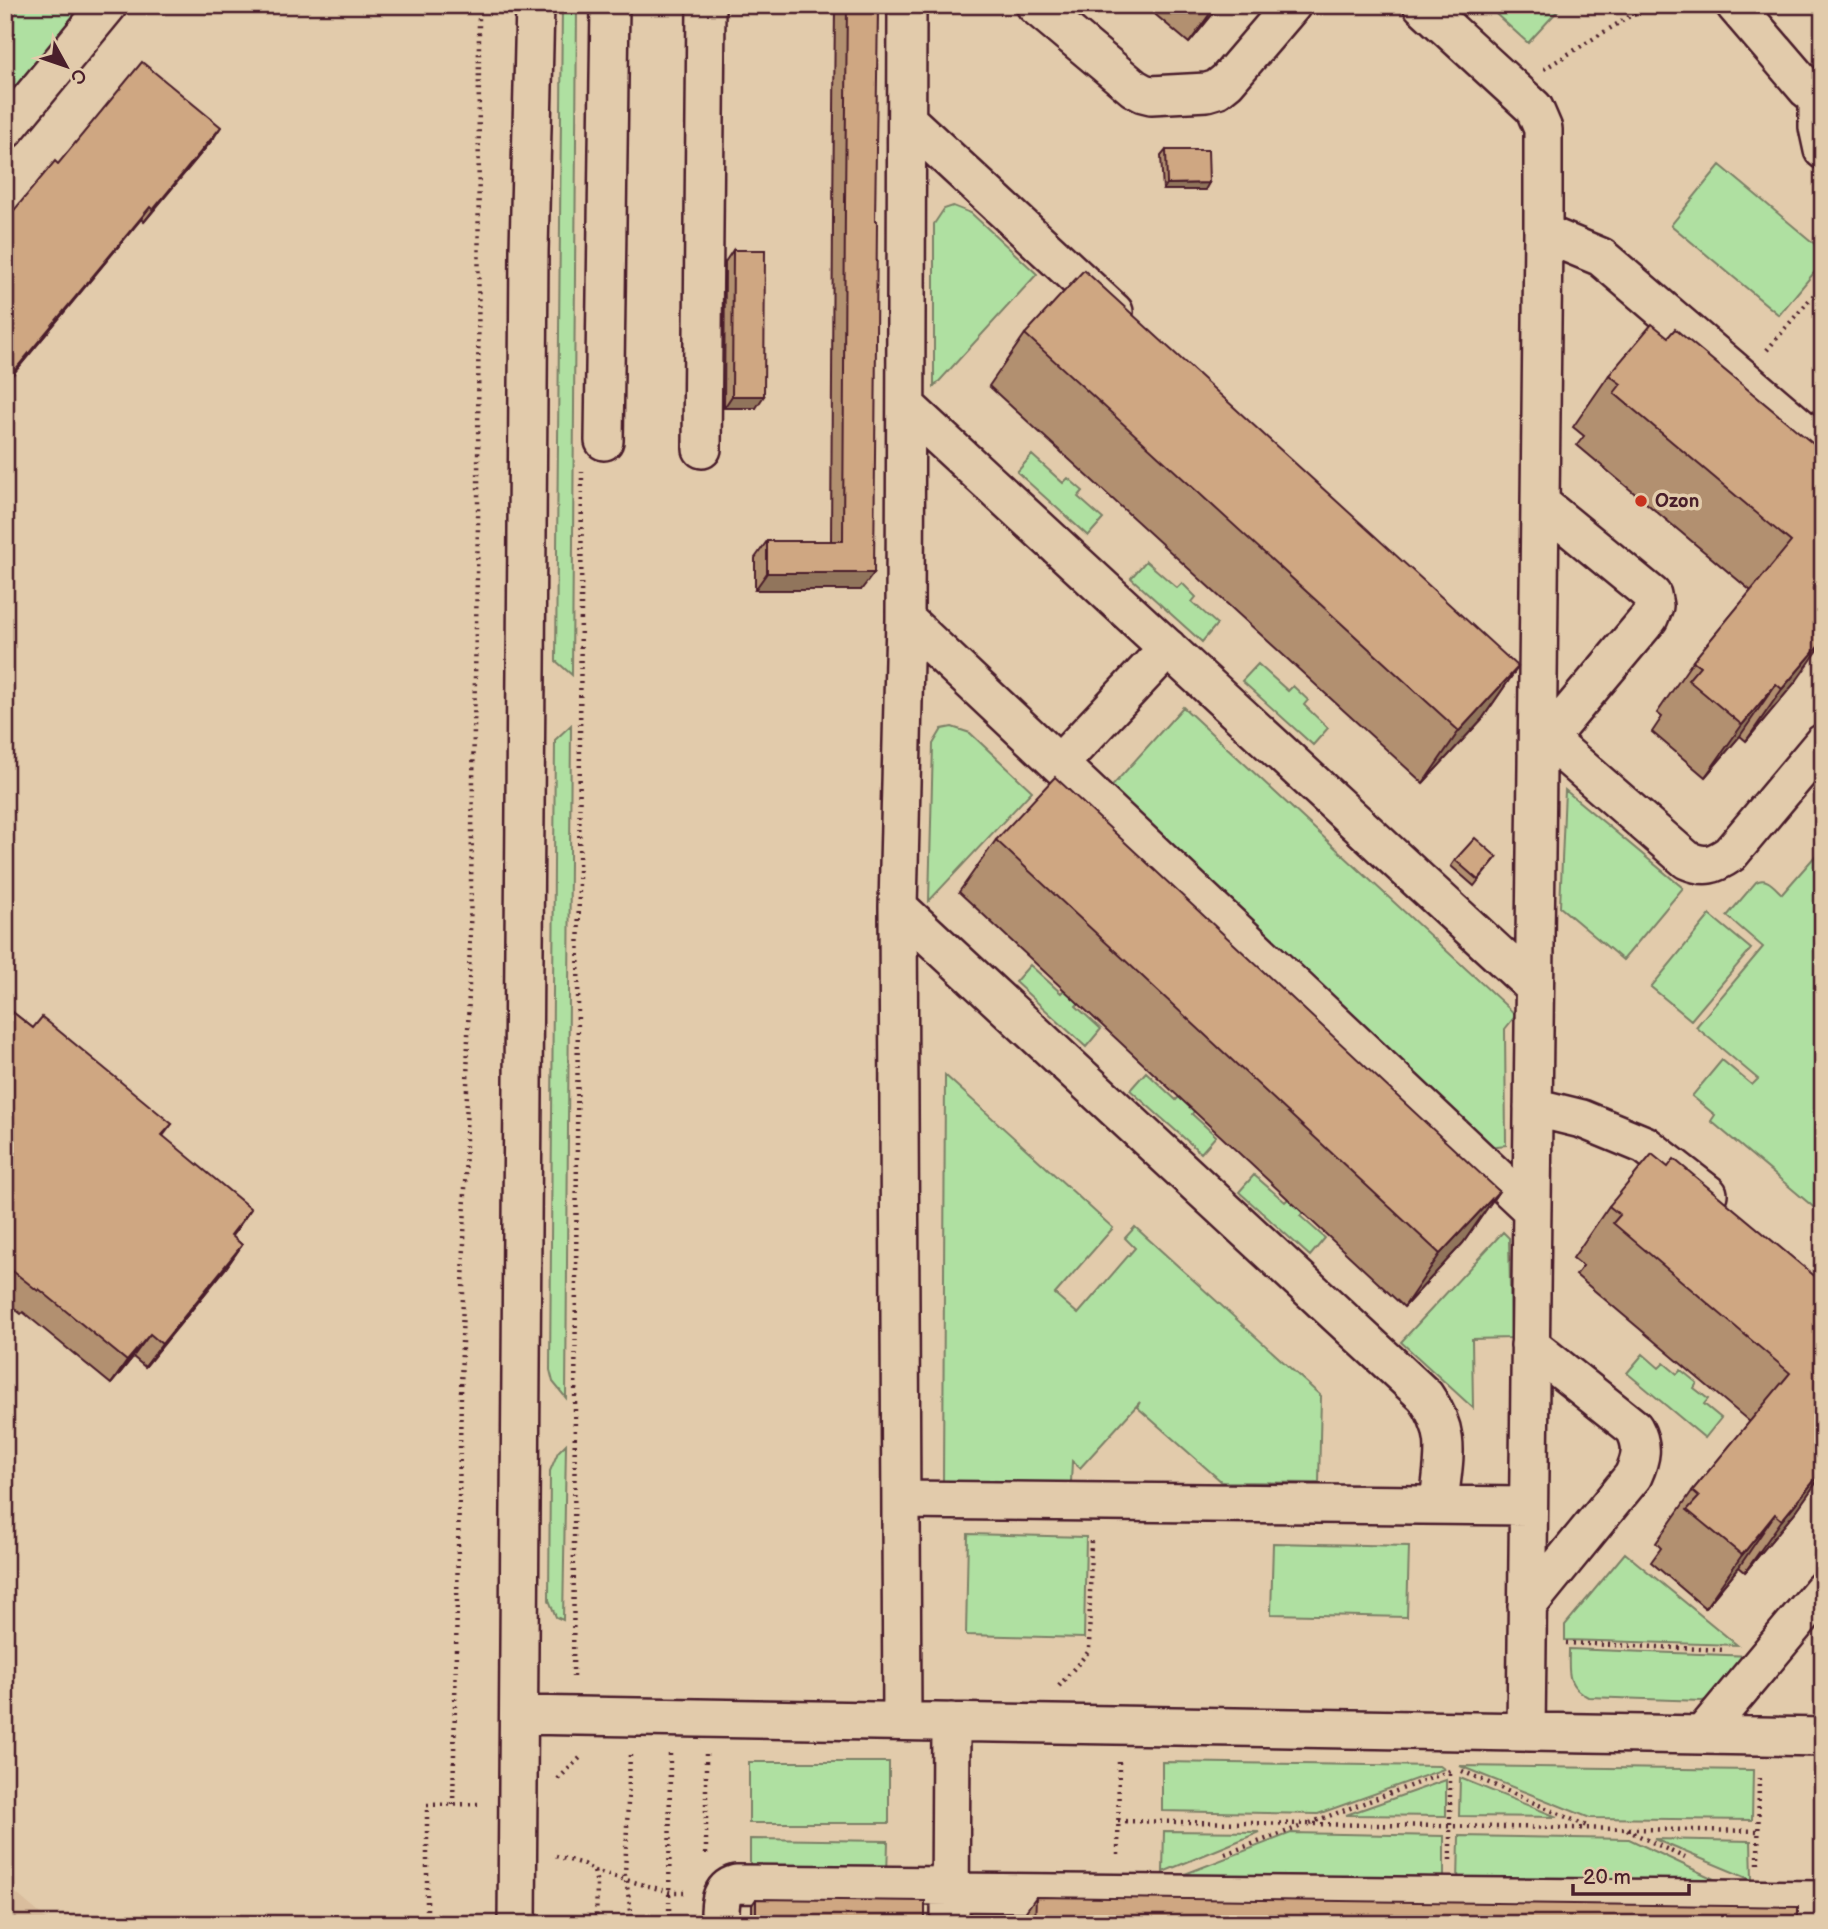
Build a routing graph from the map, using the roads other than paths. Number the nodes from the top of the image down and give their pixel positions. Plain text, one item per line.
1 (108, 5) edge
2 (535, 5) edge
3 (610, 5) edge
4 (706, 5) edge
5 (907, 5) edge
6 (1035, 5) edge
7 (1292, 5) edge
8 (1422, 5) edge
9 (1735, 5) edge
10 (1821, 101) edge
11 (907, 120) junction
12 (5, 130) edge
13 (1823, 150) edge
14 (1543, 233) junction
15 (1141, 338) edge
16 (906, 406) junction
17 (1823, 447) edge
18 (702, 449) dead end
19 (593, 453) road end
20 (1540, 503) junction
21 (905, 619) junction
22 (1168, 648) junction
23 (1507, 678) edge
24 (1541, 733) junction
25 (1823, 743) edge
26 (1059, 764) junction
27 (898, 907) junction
28 (1534, 987) junction
29 (1533, 1107) junction
30 (1532, 1210) junction
31 (1729, 1210) edge
32 (1530, 1345) junction
33 (901, 1500) junction
34 (1439, 1504) junction
35 (1528, 1506) junction
36 (1823, 1590) edge
37 (1527, 1606) junction
38 (519, 1715) junction
39 (902, 1721) junction
40 (951, 1722) junction
41 (1526, 1732) junction
42 (1702, 1735) junction
43 (1823, 1737) edge
44 (950, 1900) edge
45 (1823, 1900) edge
46 (517, 1924) edge
47 (720, 1924) edge

1 - 12 street
2 - 38 street
3 - 19 street
4 - 18 street
5 - 11 street
6 - 7 street
8 - 14 street
9 - 10 street
10 - 13 street
11 - 15 street
11 - 16 street
14 - 17 street
14 - 20 street
16 - 21 street
16 - 22 street
20 - 24 street
20 - 24 street
21 - 26 street
21 - 27 street
22 - 26 street
22 - 28 street
23 - 24 street
24 - 25 street
24 - 28 street
26 - 30 street
27 - 33 street
27 - 34 street
28 - 29 street
29 - 30 street
29 - 31 street
30 - 32 street
32 - 35 street
32 - 37 street
33 - 34 street
33 - 39 street
34 - 35 street
35 - 37 street
36 - 42 street
37 - 41 street
38 - 39 street
38 - 46 street
39 - 40 street
40 - 41 street
40 - 44 street
41 - 42 street
42 - 43 street
44 - 45 street
44 - 47 street

